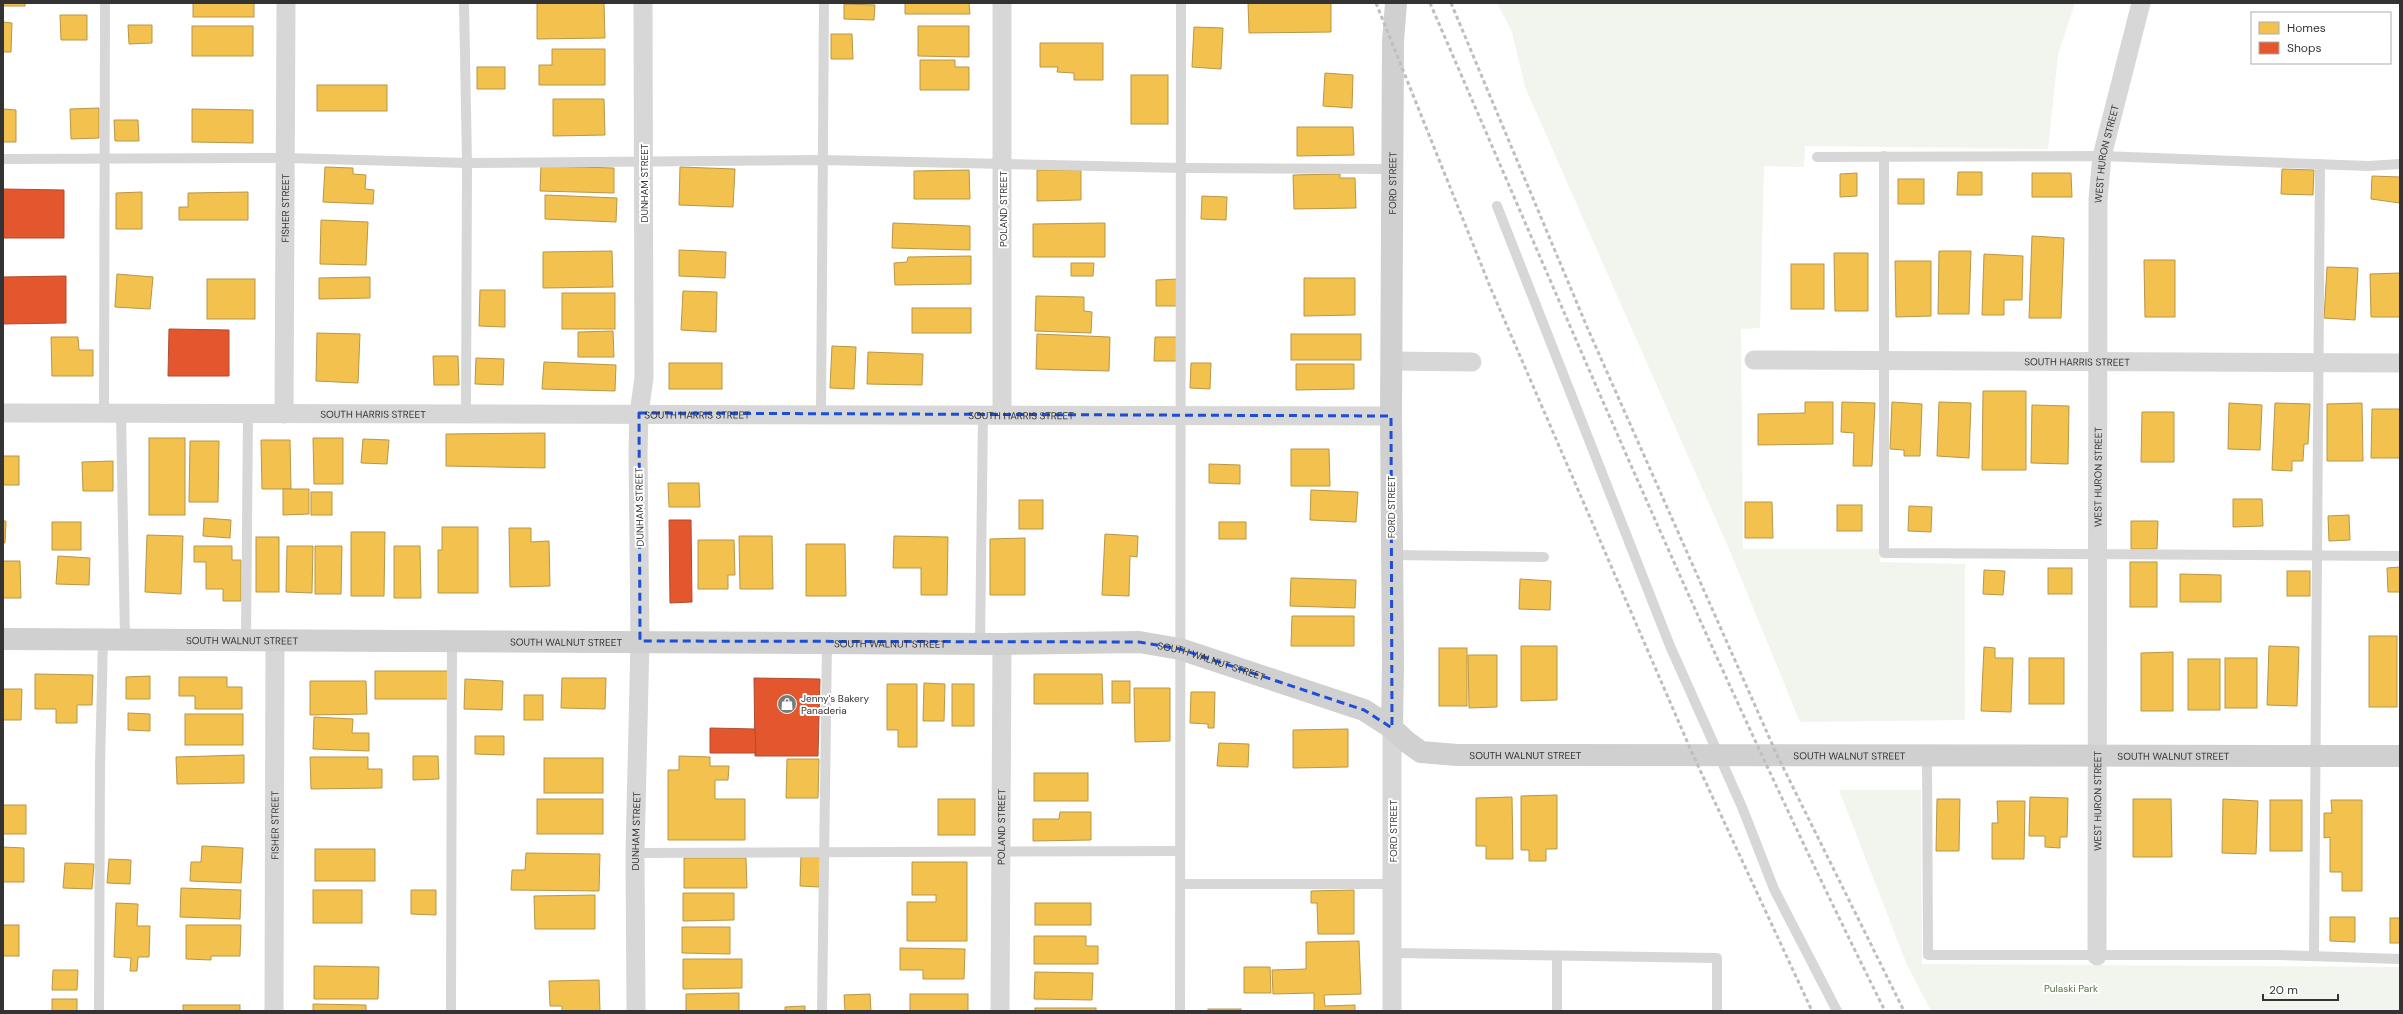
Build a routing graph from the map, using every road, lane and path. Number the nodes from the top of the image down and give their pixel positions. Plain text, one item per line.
1 (105, 3) edge
2 (286, 3) edge
3 (464, 3) edge
4 (643, 3) edge
5 (824, 3) edge
6 (1002, 3) edge
7 (1181, 3) edge
8 (1396, 3) edge
9 (2141, 3) edge
10 (1884, 156) junction
11 (2102, 156) junction
12 (1817, 157) dead end
13 (105, 158) junction
14 (286, 158) junction
15 (3, 159) edge
16 (644, 160) junction
17 (822, 160) junction
18 (467, 163) junction
19 (1003, 164) junction
20 (2320, 164) junction
21 (2400, 164) edge
22 (1183, 168) junction
23 (1393, 169) junction
24 (1497, 206) dead end
25 (1754, 360) dead end
26 (1884, 360) junction
27 (1391, 361) junction
28 (1472, 362) dead end
29 (2097, 362) junction
30 (2318, 363) junction
31 (2400, 363) edge
32 (466, 412) junction
33 (3, 413) edge
34 (112, 413) junction
35 (639, 413) junction
36 (248, 414) junction
37 (284, 414) junction
38 (821, 414) junction
39 (983, 415) junction
40 (1002, 415) junction
41 (1182, 416) junction
42 (1391, 416) junction
43 (1391, 555) junction
44 (2097, 556) junction
45 (2316, 556) junction
46 (2400, 556) edge
47 (1544, 558) dead end
48 (3, 639) edge
49 (114, 639) junction
50 (246, 639) junction
51 (275, 639) junction
52 (452, 641) junction
53 (640, 641) junction
54 (827, 642) junction
55 (980, 644) junction
56 (1002, 644) junction
57 (1180, 649) junction
58 (1392, 728) junction
59 (1719, 755) junction
60 (1927, 756) junction
61 (2097, 756) junction
62 (2315, 756) junction
63 (2400, 756) edge
64 (1001, 850) junction
65 (1180, 851) junction
66 (825, 852) junction
67 (635, 853) junction
68 (1181, 884) junction
69 (1393, 884) junction
70 (1392, 953) junction
71 (1557, 956) junction
72 (2097, 956) junction
73 (2314, 956) junction
74 (2400, 959) edge
75 (98, 1011) edge
76 (274, 1011) edge
77 (451, 1011) edge
78 (636, 1011) edge
79 (822, 1011) edge
80 (1000, 1011) edge
81 (1180, 1011) edge
82 (1392, 1011) edge
83 (1557, 1011) edge
84 (1717, 1011) edge
85 (1837, 1011) edge

1 - 13 lane
2 - 14 street, FISHER STREET
3 - 18 lane
4 - 16 street, DUNHAM STREET
5 - 17 lane
6 - 19 street, POLAND STREET
7 - 22 lane
8 - 23 street, FORD STREET
9 - 11 street, WEST HURON STREET
10 - 11 lane
10 - 12 lane
10 - 26 lane
11 - 20 lane
11 - 29 street, WEST HURON STREET
13 - 14 lane
13 - 15 lane
13 - 34 lane
14 - 18 lane
14 - 37 street, FISHER STREET
16 - 17 lane
16 - 18 lane
16 - 35 street, DUNHAM STREET
17 - 19 lane
17 - 38 lane
18 - 32 lane
19 - 22 lane
19 - 40 street, POLAND STREET
20 - 21 lane
20 - 30 lane
22 - 23 lane
22 - 41 lane
23 - 27 street, FORD STREET
24 - 59 lane
25 - 26 street, SOUTH HARRIS STREET
26 - 29 street, SOUTH HARRIS STREET
26 - 44 lane
27 - 28 street
27 - 42 street, FORD STREET
29 - 30 street, SOUTH HARRIS STREET
29 - 44 street, WEST HURON STREET
30 - 31 street, SOUTH HARRIS STREET
30 - 45 lane
32 - 35 street, SOUTH HARRIS STREET
32 - 37 street, SOUTH HARRIS STREET
33 - 34 street, SOUTH HARRIS STREET
34 - 36 street, SOUTH HARRIS STREET
34 - 49 lane
35 - 38 street, SOUTH HARRIS STREET
35 - 53 street, DUNHAM STREET
36 - 37 street, SOUTH HARRIS STREET
36 - 50 lane
38 - 39 street, SOUTH HARRIS STREET
39 - 40 street, SOUTH HARRIS STREET
39 - 55 lane
40 - 41 street, SOUTH HARRIS STREET
41 - 42 street, SOUTH HARRIS STREET
41 - 57 lane
42 - 43 street, FORD STREET
43 - 47 lane
43 - 58 street, FORD STREET
44 - 45 lane
44 - 61 street, WEST HURON STREET
45 - 46 lane
45 - 62 lane
48 - 49 street, SOUTH WALNUT STREET
49 - 50 street, SOUTH WALNUT STREET
49 - 75 lane
50 - 51 street, SOUTH WALNUT STREET
51 - 52 street, SOUTH WALNUT STREET
51 - 76 street, FISHER STREET
52 - 53 street, SOUTH WALNUT STREET
52 - 77 lane
53 - 54 street, SOUTH WALNUT STREET
53 - 67 street, DUNHAM STREET
54 - 55 street, SOUTH WALNUT STREET
54 - 66 lane
55 - 56 street, SOUTH WALNUT STREET
56 - 57 street, SOUTH WALNUT STREET
56 - 64 street, POLAND STREET
57 - 58 street, SOUTH WALNUT STREET
57 - 65 lane
58 - 59 street, SOUTH WALNUT STREET
58 - 69 street, FORD STREET
59 - 60 street, SOUTH WALNUT STREET
59 - 85 lane
60 - 61 street, SOUTH WALNUT STREET
60 - 72 lane
61 - 62 street, SOUTH WALNUT STREET
61 - 72 street, WEST HURON STREET
62 - 63 street, SOUTH WALNUT STREET
62 - 73 lane
64 - 65 lane
64 - 66 lane
64 - 80 street, POLAND STREET
65 - 68 lane
66 - 67 lane
66 - 79 lane
67 - 78 street, DUNHAM STREET
68 - 69 lane
68 - 81 lane
69 - 70 street, FORD STREET
70 - 71 lane
70 - 82 street, FORD STREET
71 - 83 lane
71 - 84 lane
72 - 73 lane
73 - 74 lane

